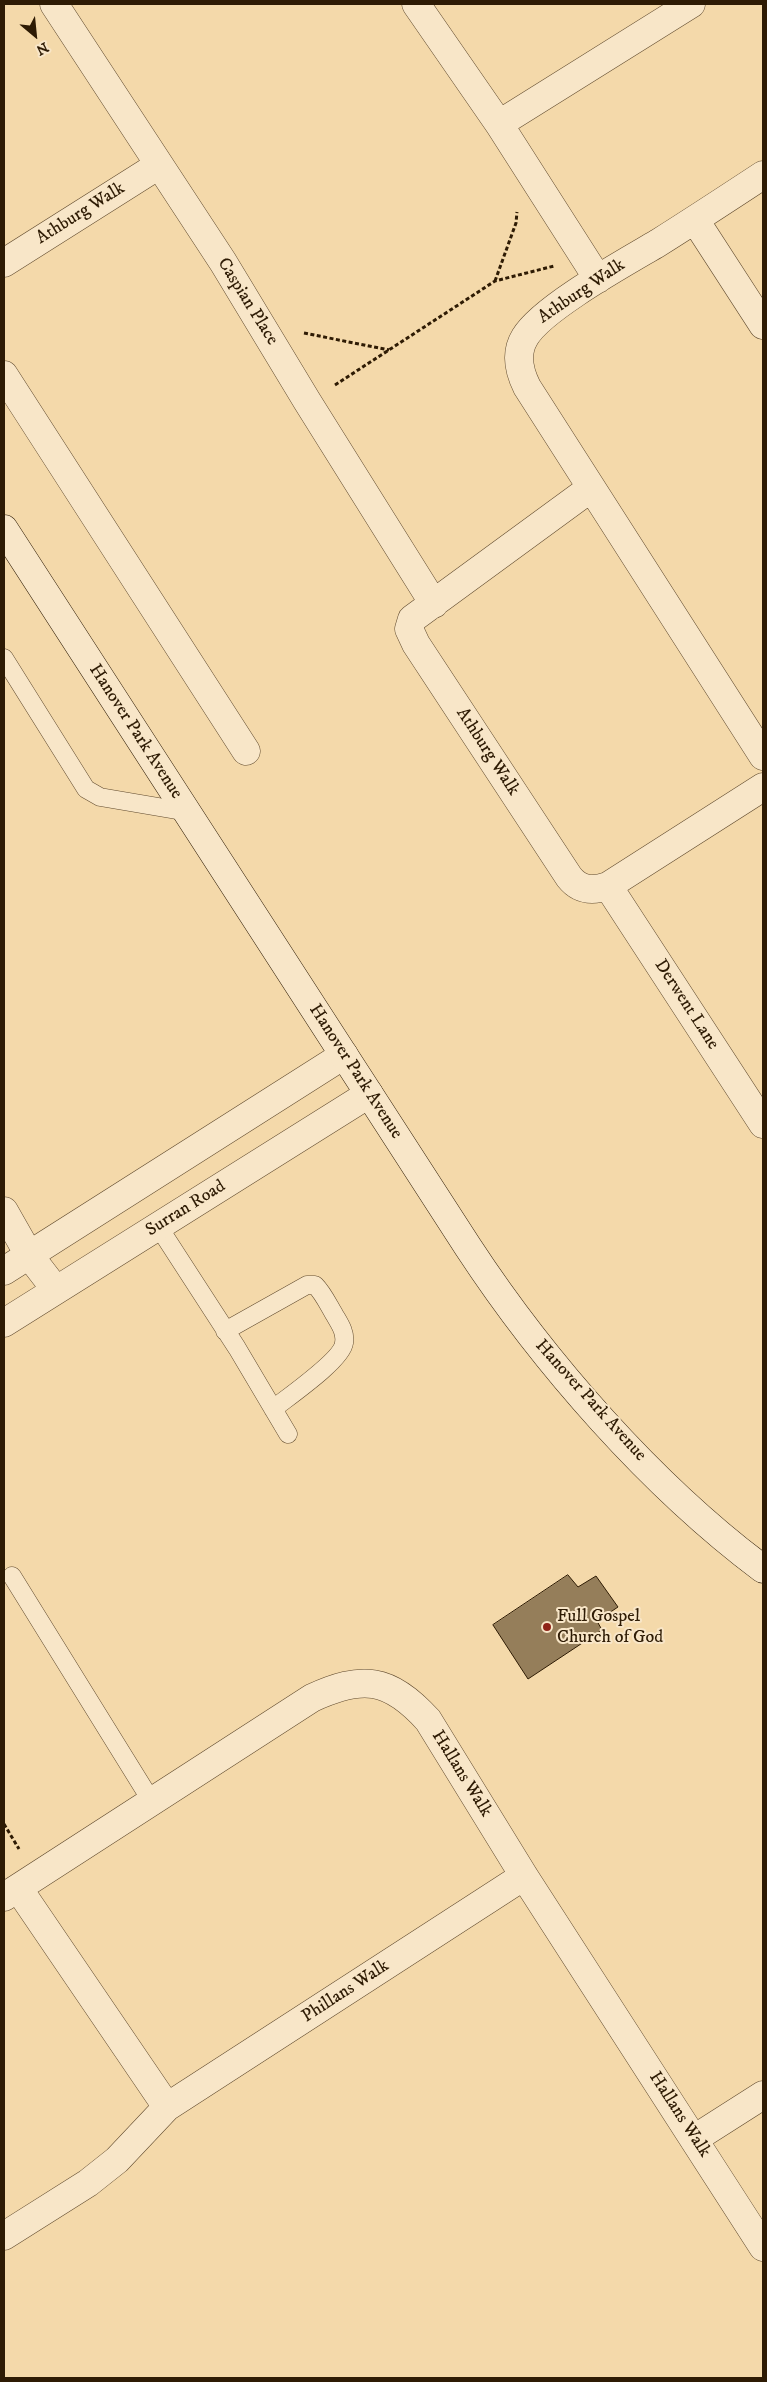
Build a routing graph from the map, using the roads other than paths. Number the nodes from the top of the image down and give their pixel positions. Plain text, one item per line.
1 (54, 4) edge
2 (416, 4) edge
3 (691, 4) edge
4 (499, 124) junction
5 (159, 165) junction
6 (763, 175) edge
7 (695, 220) junction
8 (4, 263) edge
9 (598, 279) junction
10 (763, 325) edge
11 (4, 374) edge
12 (591, 488) junction
13 (4, 529) edge
14 (434, 604) junction
15 (4, 658) edge
16 (246, 752) dead end
17 (763, 756) edge
18 (763, 788) edge
19 (188, 812) junction
20 (608, 886) junction
21 (344, 1055) junction
22 (369, 1094) junction
23 (763, 1124) edge
24 (4, 1210) edge
25 (158, 1226) junction
26 (29, 1255) junction
27 (4, 1270) edge
28 (56, 1290) junction
29 (4, 1323) edge
30 (226, 1331) junction
31 (273, 1409) junction
32 (288, 1434) dead end
33 (763, 1569) edge
34 (12, 1576) dead end
35 (152, 1802) junction
36 (524, 1876) junction
37 (11, 1893) edge
38 (763, 2095) edge
39 (168, 2107) junction
40 (694, 2139) junction
41 (4, 2236) edge
42 (763, 2247) edge

1 - 5 street, Caspian Place
2 - 4 street
3 - 4 street
4 - 9 street
5 - 8 street, Athburg Walk
5 - 14 street, Caspian Place
6 - 7 street, Athburg Walk
7 - 9 street, Athburg Walk
7 - 10 street
9 - 12 street, Athburg Walk
11 - 16 street
12 - 14 street, Athburg Walk
12 - 17 street, Athburg Walk
13 - 19 street, Hanover Park Avenue
14 - 20 street, Athburg Walk
15 - 19 lane
18 - 20 street, Athburg Walk
19 - 21 street, Hanover Park Avenue
20 - 23 street, Derwent Lane
21 - 22 street, Hanover Park Avenue
21 - 26 street
22 - 25 street, Surran Road
22 - 33 street, Hanover Park Avenue
24 - 26 street
25 - 28 street, Surran Road
25 - 30 lane
26 - 27 street
26 - 28 street
28 - 29 street, Surran Road
30 - 31 lane
30 - 31 lane
31 - 32 lane
34 - 35 lane
35 - 36 street, Hallans Walk
35 - 37 street, Hallans Walk
36 - 39 street, Phillans Walk
36 - 40 street, Hallans Walk
37 - 39 street
38 - 40 street
39 - 41 street, Phillans Walk
40 - 42 street, Hallans Walk

